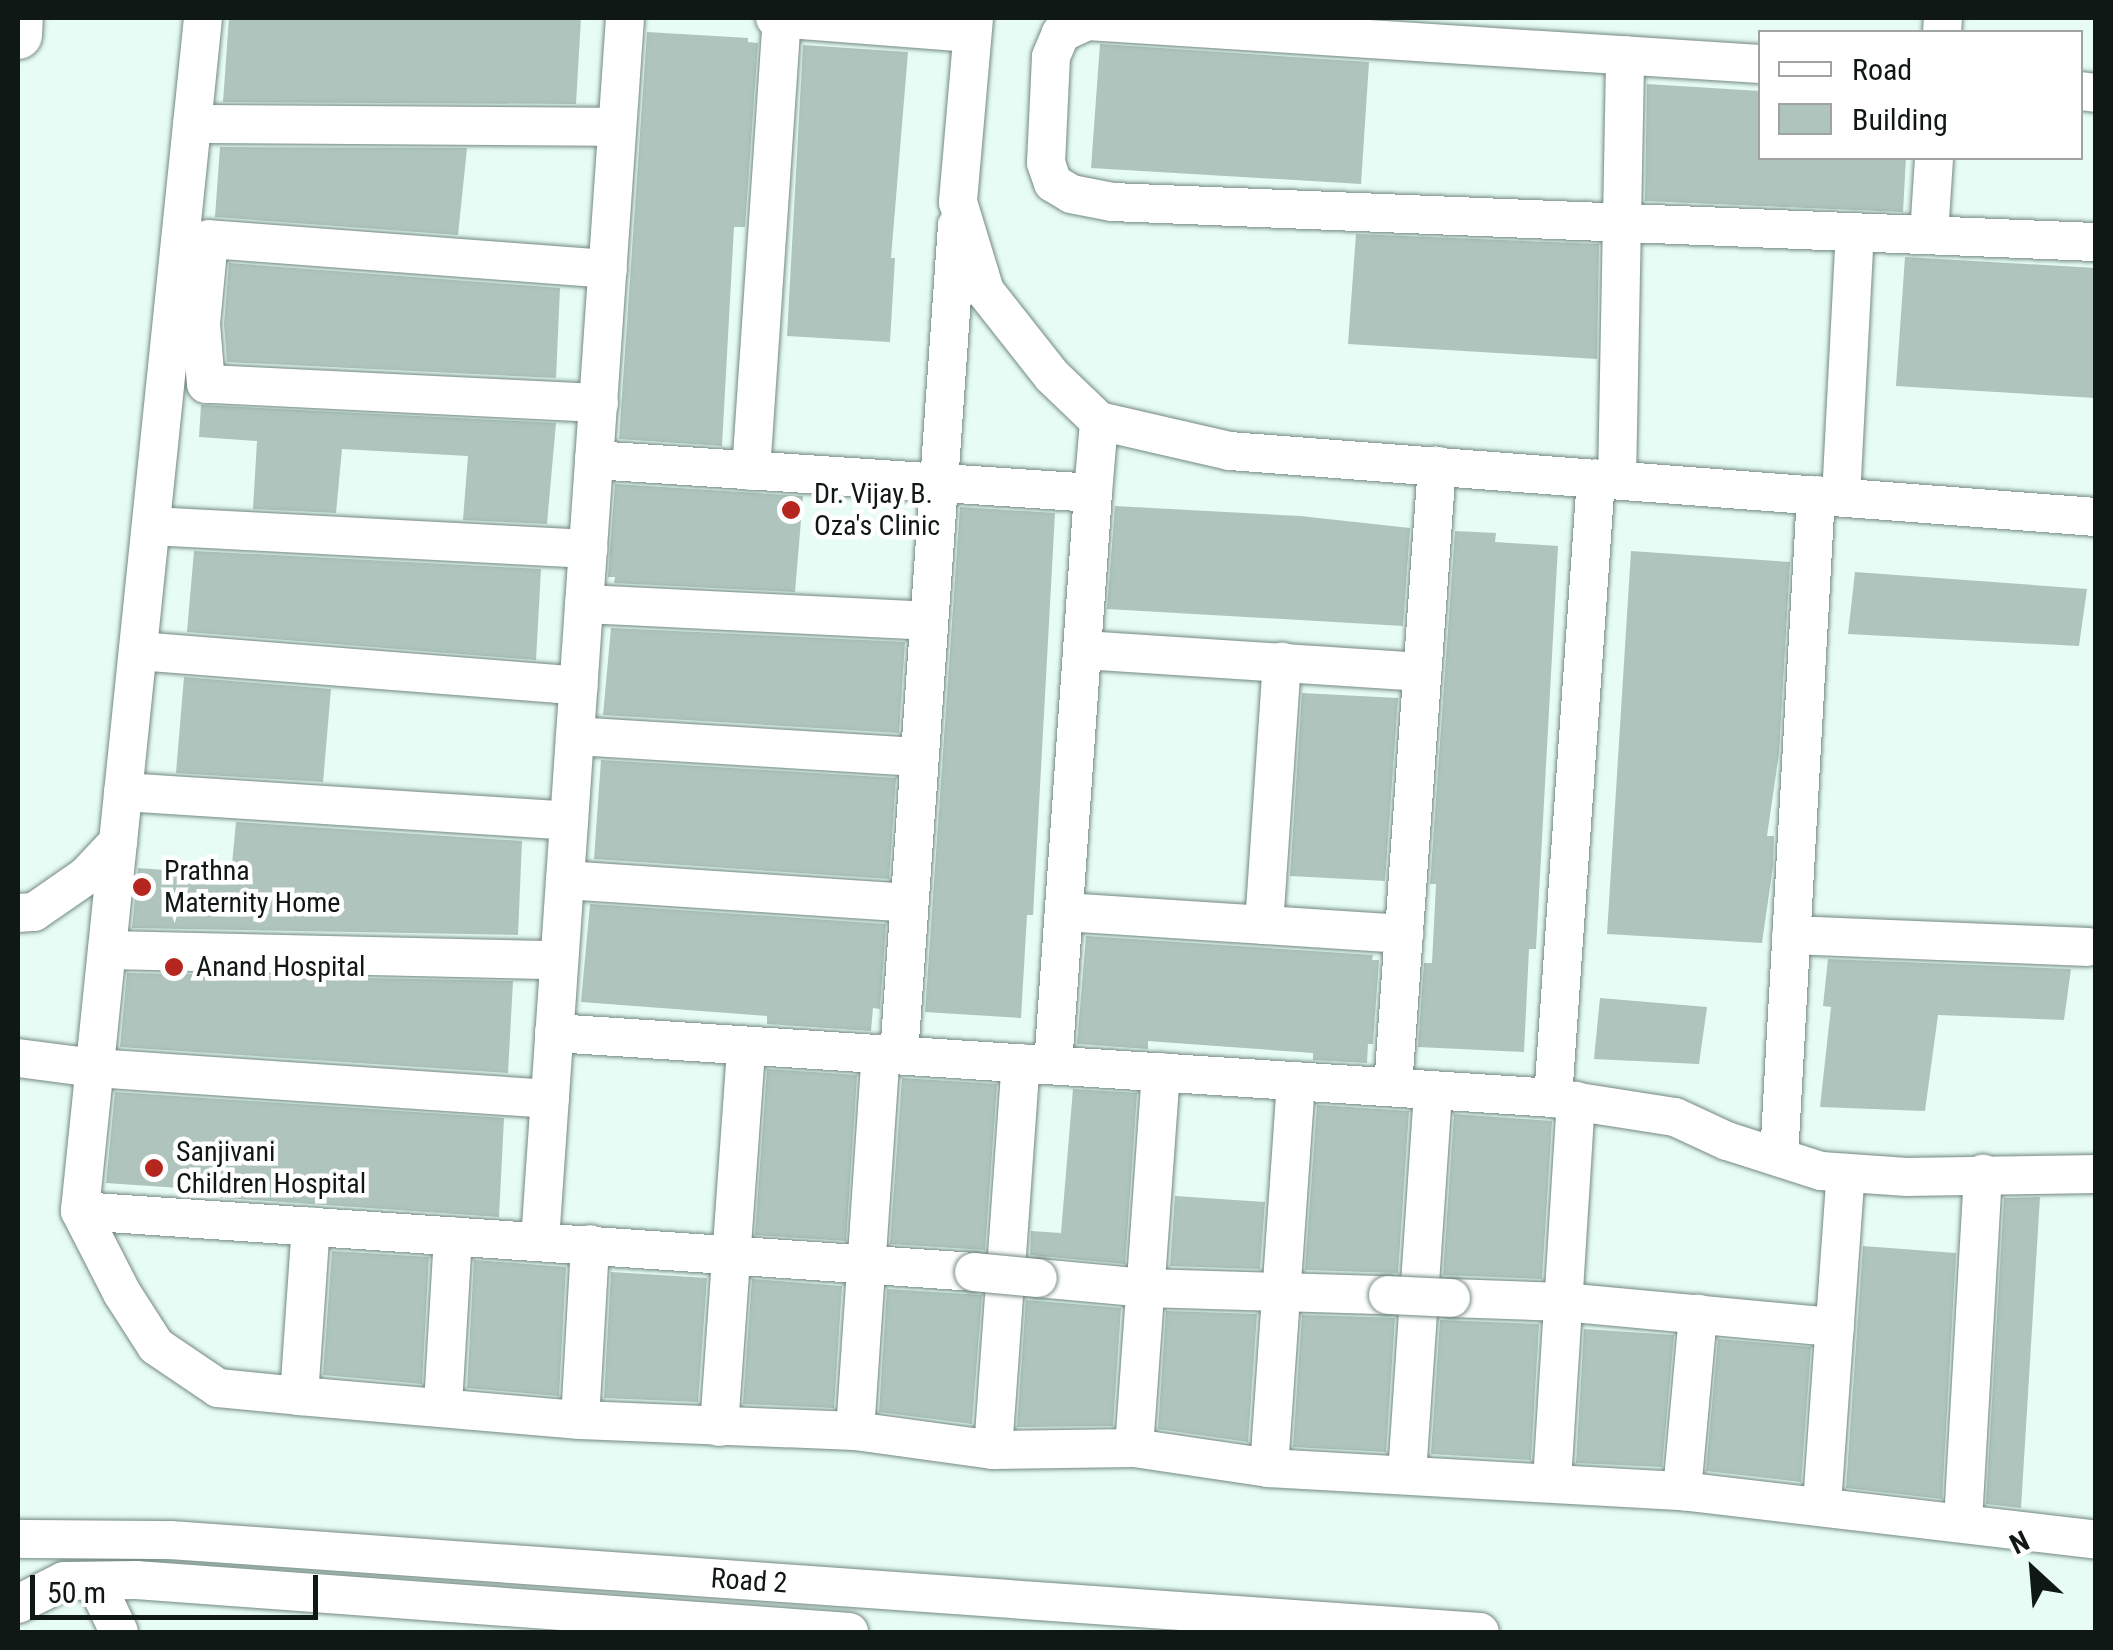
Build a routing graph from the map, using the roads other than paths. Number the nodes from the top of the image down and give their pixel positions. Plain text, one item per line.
1 (19, 18) edge
2 (203, 18) edge
3 (625, 18) edge
4 (780, 18) edge
5 (972, 25) edge
6 (18, 35) edge
7 (1625, 55) junction
8 (1758, 64) edge
9 (192, 124) junction
10 (618, 127) junction
11 (1934, 160) edge
12 (958, 202) junction
13 (1622, 225) junction
14 (1855, 232) junction
15 (1929, 234) junction
16 (2096, 242) edge
17 (608, 270) junction
18 (598, 404) junction
19 (1099, 421) junction
20 (594, 460) junction
21 (1436, 466) junction
22 (751, 470) junction
23 (1606, 479) junction
24 (939, 483) junction
25 (1094, 493) junction
26 (1828, 496) junction
27 (2096, 517) edge
28 (150, 526) junction
29 (588, 548) junction
30 (584, 604) junction
31 (929, 621) junction
32 (1082, 650) junction
33 (138, 651) junction
34 (1282, 662) junction
35 (1422, 672) junction
36 (579, 686) junction
37 (575, 736) junction
38 (920, 757) junction
39 (124, 792) junction
40 (569, 821) junction
41 (118, 842) junction
42 (565, 880) junction
43 (909, 903) junction
44 (1064, 912) junction
45 (18, 914) edge
46 (1264, 925) junction
47 (1404, 934) junction
48 (1791, 935) junction
49 (2088, 946) dead end
50 (107, 950) junction
51 (560, 960) junction
52 (554, 1033) junction
53 (746, 1046) junction
54 (890, 1054) junction
55 (18, 1058) edge
56 (1037, 1064) junction
57 (95, 1068) junction
58 (1160, 1072) junction
59 (1296, 1081) junction
60 (1393, 1087) junction
61 (1433, 1090) junction
62 (550, 1099) junction
63 (1564, 1100) junction
64 (1779, 1157) junction
65 (1846, 1173) junction
66 (1983, 1174) junction
67 (2096, 1174) edge
68 (80, 1211) junction
69 (311, 1226) junction
70 (453, 1236) junction
71 (540, 1242) junction
72 (590, 1244) junction
73 (732, 1254) junction
74 (866, 1262) junction
75 (1146, 1288) junction
76 (1281, 1291) junction
77 (1563, 1302) junction
78 (1698, 1314) junction
79 (1835, 1327) junction
80 (299, 1396) junction
81 (443, 1405) junction
82 (580, 1420) junction
83 (719, 1427) junction
84 (855, 1431) junction
85 (1134, 1448) junction
86 (994, 1450) junction
87 (1269, 1468) junction
88 (1407, 1474) junction
89 (1552, 1481) junction
90 (1682, 1491) junction
91 (1822, 1504) junction
92 (1963, 1521) junction
93 (18, 1539) edge
94 (2096, 1540) edge
95 (95, 1580) junction
96 (18, 1604) edge
97 (119, 1632) edge
98 (849, 1632) edge
99 (1480, 1632) edge

1 - 6 main road
2 - 9 street
3 - 10 street
4 - 5 street
4 - 22 street
5 - 12 street
7 - 8 street
7 - 13 street
7 - 13 street
9 - 10 street
9 - 28 street
10 - 17 street
11 - 15 street
12 - 19 street
12 - 24 street
13 - 14 street
13 - 23 street
14 - 15 street
14 - 26 street
15 - 16 street
17 - 18 street
17 - 18 street
18 - 20 street
19 - 21 street
19 - 25 street
20 - 22 street
20 - 29 street
21 - 23 street
21 - 35 street
22 - 24 street
23 - 26 street
23 - 63 street
24 - 25 street
24 - 31 street
25 - 32 street
26 - 27 street
26 - 48 street
28 - 29 street
28 - 33 street
29 - 30 street
30 - 31 street
30 - 36 street
31 - 38 street
32 - 34 street
32 - 44 street
33 - 36 street
33 - 39 street
34 - 35 street
34 - 46 street
35 - 47 street
36 - 37 street
37 - 38 street
37 - 40 street
38 - 43 street
39 - 40 street
39 - 41 street
40 - 42 street
41 - 45 street
41 - 50 street
42 - 43 street
42 - 51 street
43 - 54 street
44 - 46 street
44 - 56 street
46 - 47 street
47 - 60 street
48 - 49 street
48 - 64 street
50 - 51 street
50 - 57 street
51 - 52 street
52 - 53 street
52 - 62 street
53 - 54 street
53 - 73 street
54 - 56 street
54 - 74 street
55 - 57 street
56 - 58 street
56 - 86 street
57 - 62 street
57 - 68 street
58 - 59 street
58 - 75 street
59 - 60 street
59 - 76 street
60 - 61 street
61 - 63 street
61 - 88 street
62 - 71 street
63 - 64 street
63 - 77 street
64 - 65 street
65 - 66 street
65 - 79 street
66 - 67 street
66 - 92 street
68 - 69 street
68 - 80 street
69 - 70 street
69 - 80 street
70 - 71 street
70 - 81 street
71 - 72 street
72 - 73 street
72 - 82 street
73 - 74 street
73 - 83 street
74 - 75 street, bridge
74 - 84 street
75 - 76 street
75 - 85 street
76 - 77 street, bridge
76 - 87 street
77 - 78 street
77 - 89 street
78 - 79 street
78 - 90 street
79 - 91 street
80 - 81 street
81 - 82 street
82 - 83 street
83 - 84 street
84 - 86 street
85 - 86 street
85 - 87 street
87 - 88 street
88 - 89 street
89 - 90 street
90 - 91 street
91 - 92 street
92 - 94 street
93 - 99 street, Road 2
95 - 96 street, Road 2
95 - 97 street
95 - 98 street, Road 2

